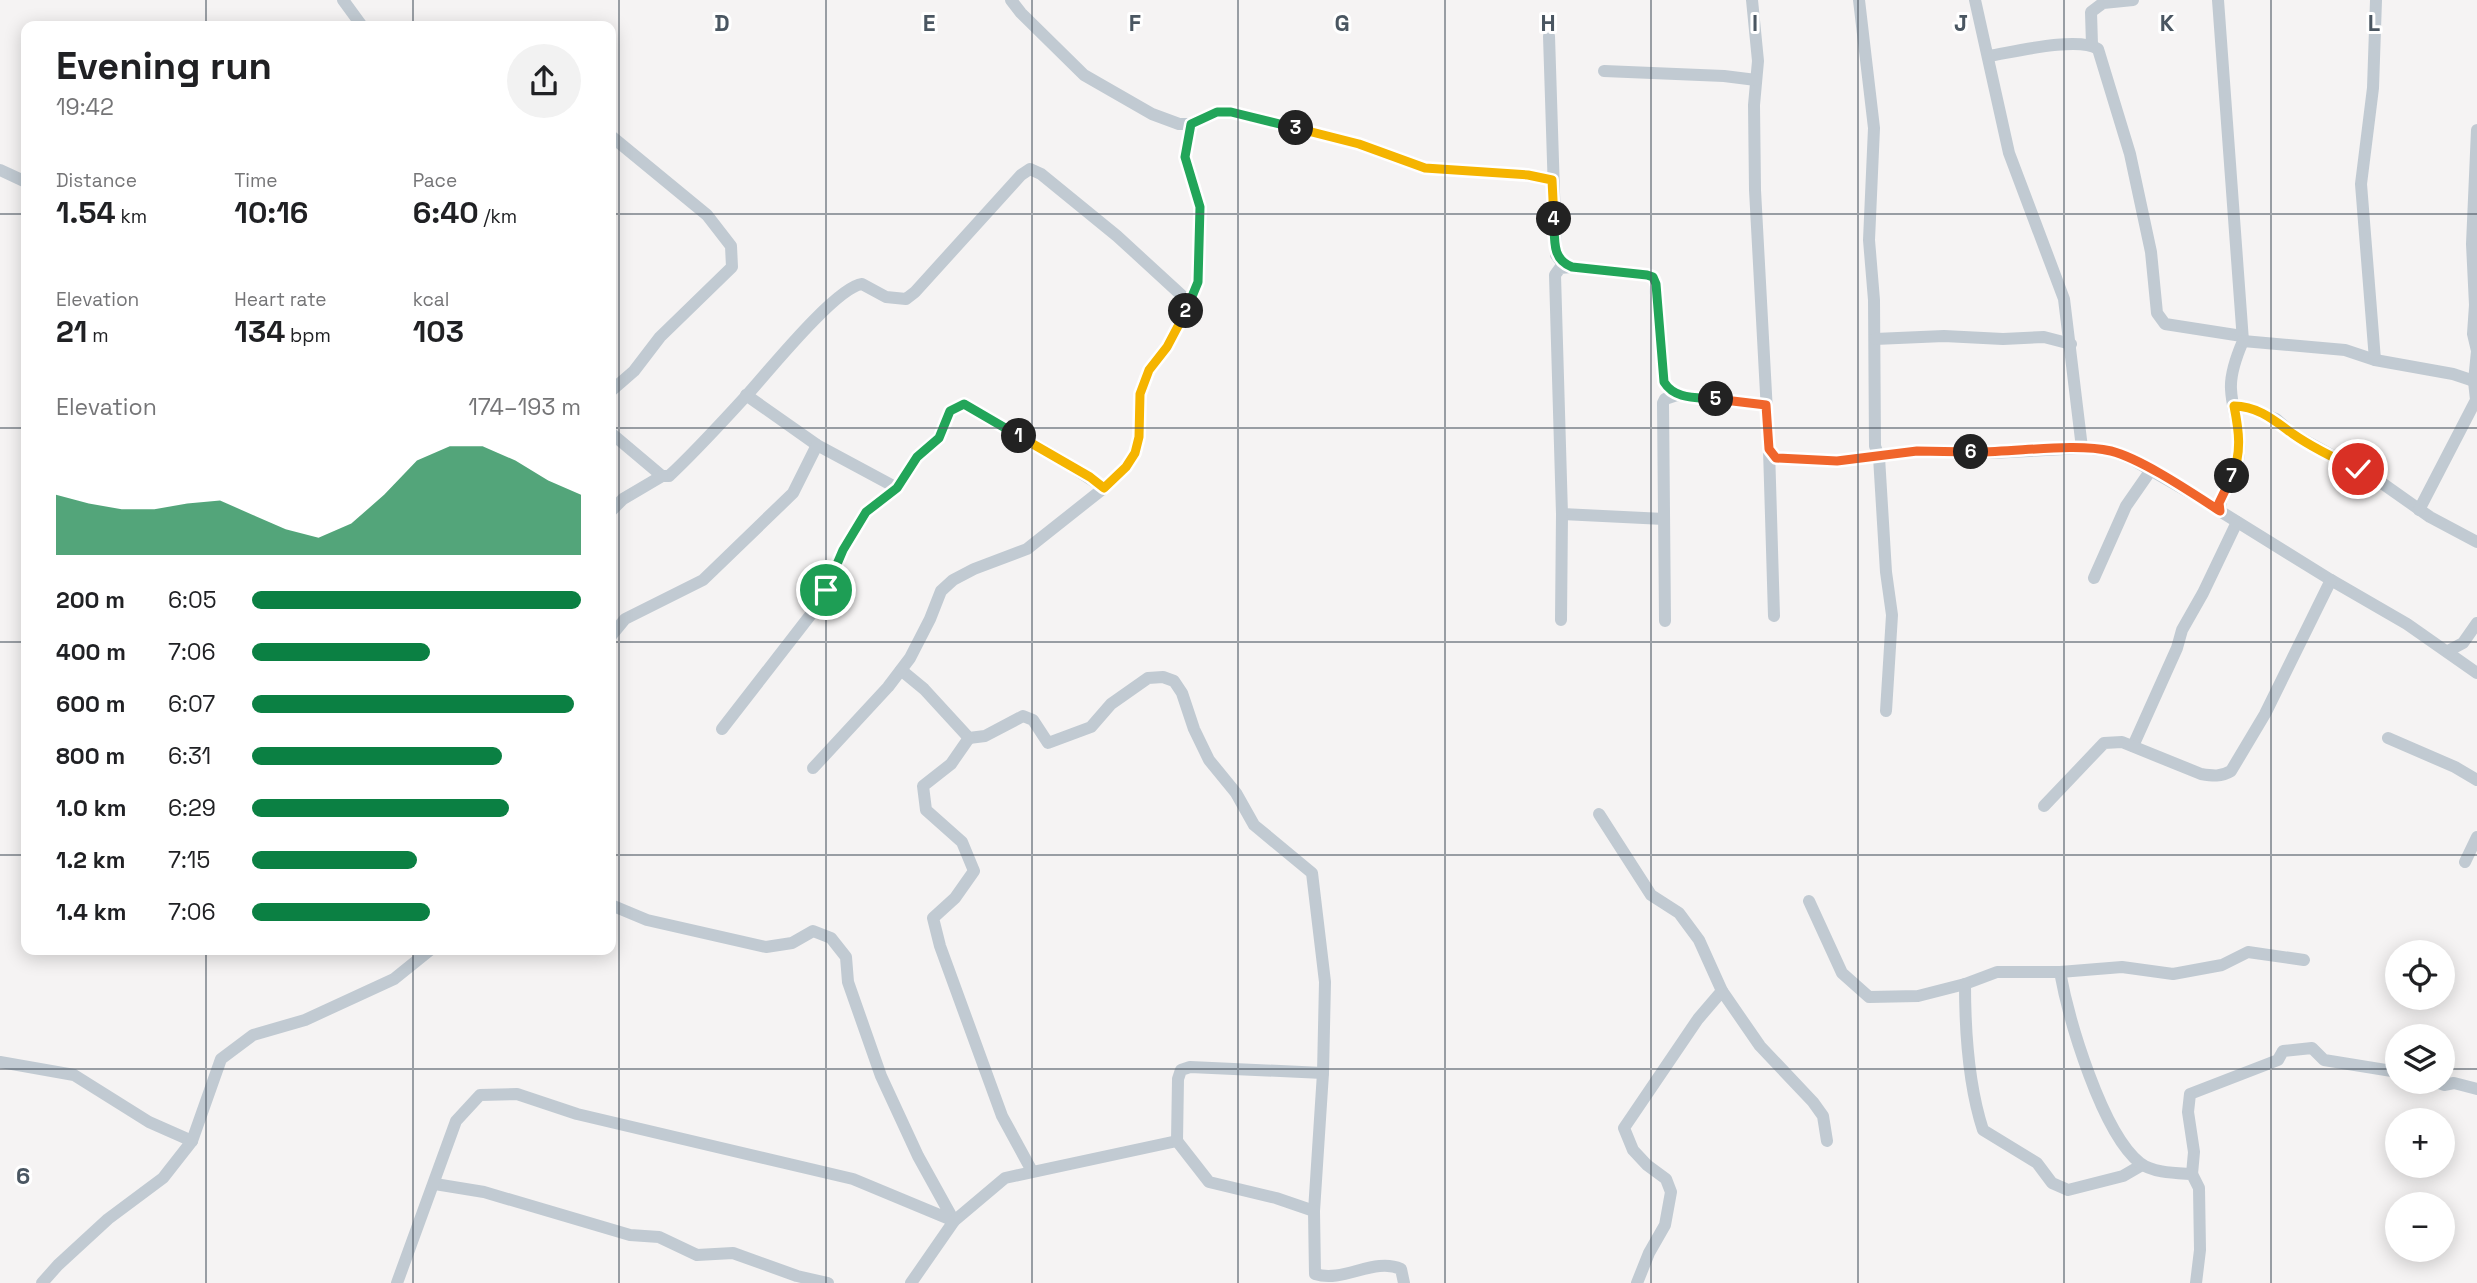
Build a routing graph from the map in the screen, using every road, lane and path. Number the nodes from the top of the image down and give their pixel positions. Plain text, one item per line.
1 (343, 0) edge
2 (1011, 0) edge
3 (1752, 0) edge
4 (1859, 0) edge
5 (1975, 0) edge
6 (2133, 0) edge
7 (2218, 0) edge
8 (2376, 0) edge
9 (358, 21) edge
10 (1549, 36) dead end
11 (2092, 46) junction
12 (1989, 56) junction
13 (1604, 71) dead end
14 (1756, 80) junction
15 (1191, 124) junction
16 (2477, 130) edge
17 (616, 140) edge
18 (0, 170) edge
19 (21, 180) edge
20 (1552, 180) junction
21 (1572, 267) junction
22 (1190, 303) junction
23 (1875, 339) junction
24 (2243, 339) junction
25 (2071, 344) junction
26 (2477, 351) edge
27 (2375, 360) junction
28 (2474, 381) junction
29 (616, 387) edge
30 (746, 395) junction
31 (1677, 395) junction
32 (2477, 400) edge
33 (1766, 405) junction
34 (2234, 406) junction
35 (616, 437) edge
36 (817, 445) junction
37 (2082, 448) junction
38 (1769, 449) junction
39 (1879, 457) junction
40 (2151, 470) junction
41 (662, 476) junction
42 (897, 488) junction
43 (1104, 488) junction
44 (616, 506) edge
45 (2419, 510) junction
46 (2220, 511) junction
47 (1562, 514) junction
48 (1664, 519) junction
49 (2237, 522) junction
50 (2477, 542) edge
51 (2094, 578) dead end
52 (2331, 580) junction
53 (1774, 616) dead end
54 (1561, 620) dead end
55 (1665, 621) dead end
56 (2477, 623) edge
57 (616, 630) edge
58 (2448, 651) junction
59 (901, 670) junction
60 (2477, 673) edge
61 (1886, 711) dead end
62 (722, 729) dead end
63 (969, 738) junction
64 (2388, 738) dead end
65 (2133, 746) junction
66 (813, 768) dead end
67 (2477, 780) edge
68 (2044, 806) dead end
69 (1599, 814) dead end
70 (2477, 837) edge
71 (2465, 862) dead end
72 (1809, 901) dead end
73 (616, 907) edge
74 (424, 955) edge
75 (2304, 960) dead end
76 (2060, 972) junction
77 (1965, 984) junction
78 (1722, 991) junction
79 (0, 1062) edge
80 (2385, 1070) edge
81 (1323, 1073) junction
82 (2455, 1083) edge
83 (2477, 1089) edge
84 (1177, 1140) junction
85 (192, 1141) junction
86 (1828, 1141) dead end
87 (2142, 1165) junction
88 (1032, 1171) junction
89 (2192, 1174) junction
90 (435, 1184) junction
91 (1314, 1211) junction
92 (954, 1221) junction
93 (42, 1283) edge
94 (397, 1283) edge
95 (828, 1283) edge
96 (911, 1283) edge
97 (1404, 1283) edge
98 (1637, 1283) edge
99 (2196, 1283) edge

1 - 9 street
2 - 15 street
3 - 14 street
4 - 23 street
5 - 12 street
6 - 11 street
7 - 24 street
8 - 27 street
10 - 20 street
11 - 12 street
11 - 24 street
12 - 25 street
13 - 14 street
14 - 33 street
15 - 20 street
15 - 22 street
16 - 26 street
17 - 29 street
18 - 19 street
20 - 21 street
21 - 31 street
21 - 47 street
22 - 30 street
22 - 43 street
23 - 25 street
23 - 39 street
24 - 27 street
24 - 34 street
25 - 37 street
26 - 28 street
27 - 28 street
28 - 32 street
30 - 36 street
30 - 41 street
31 - 33 street
31 - 48 street
32 - 45 street
33 - 38 street
34 - 45 street
34 - 46 street
35 - 41 street
36 - 42 street
36 - 57 street
37 - 39 street
37 - 40 street
38 - 39 street
38 - 53 street
39 - 61 street
40 - 46 street
40 - 51 street
41 - 44 street
42 - 43 street
42 - 62 street
43 - 59 street
45 - 50 street
46 - 49 street
47 - 48 street
47 - 54 street
48 - 55 street
49 - 52 street
49 - 65 street
52 - 58 street
52 - 65 street
56 - 58 street
58 - 60 street
59 - 63 street
59 - 66 street
63 - 81 street
63 - 88 street
64 - 67 street
65 - 68 street
69 - 78 street
70 - 71 street
72 - 77 street
73 - 92 street
74 - 85 street
75 - 76 street
76 - 77 street
76 - 87 street
77 - 87 street
78 - 86 street
78 - 98 street
79 - 85 street
80 - 89 street
81 - 84 street
81 - 91 street
82 - 83 street
84 - 88 street
84 - 91 street
85 - 93 street
87 - 89 street
88 - 92 street
89 - 99 street
90 - 92 street
90 - 94 street
90 - 95 street
91 - 97 street
92 - 96 street

